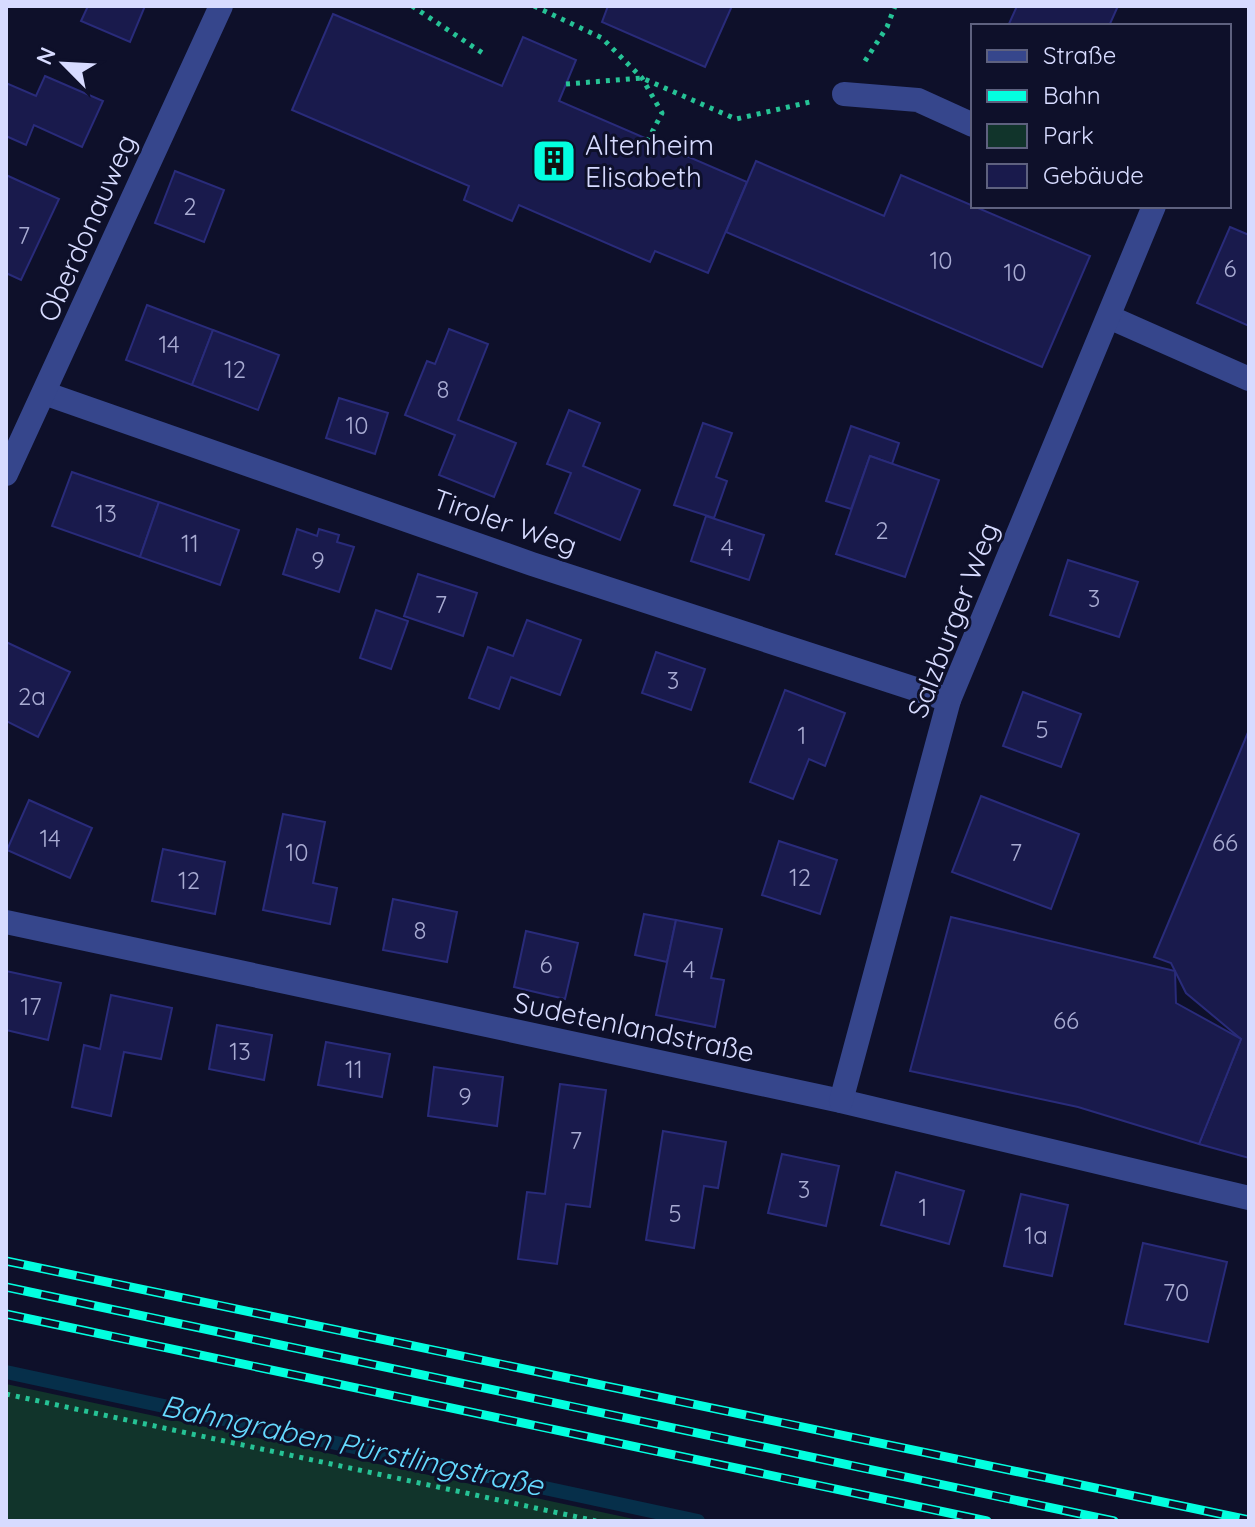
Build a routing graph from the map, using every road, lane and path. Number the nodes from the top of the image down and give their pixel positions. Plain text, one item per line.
1 (221, 6) edge
2 (412, 6) edge
3 (534, 6) edge
4 (895, 6) edge
5 (484, 54) dead end
6 (642, 78) junction
7 (566, 84) dead end
8 (844, 94) junction
9 (971, 124) edge
10 (648, 140) dead end
11 (1153, 208) edge
12 (1109, 317) junction
13 (1249, 379) edge
14 (44, 393) junction
15 (6, 474) edge
16 (949, 700) junction
17 (6, 922) edge
18 (841, 1101) junction
19 (1249, 1198) edge
20 (6, 1394) edge
21 (596, 1521) edge

1 - 14 street, Oberdonauweg
2 - 5 path
3 - 6 path
4 - 8 path
6 - 7 path
6 - 8 path
6 - 10 path
8 - 9 street
11 - 12 street, Salzburger Weg
12 - 13 street
12 - 16 street, Salzburger Weg
14 - 15 street, Oberdonauweg
14 - 16 street, Tiroler Weg
16 - 18 street, Salzburger Weg
17 - 18 street, Sudetenlandstraße
18 - 19 street, Sudetenlandstraße
20 - 21 path

